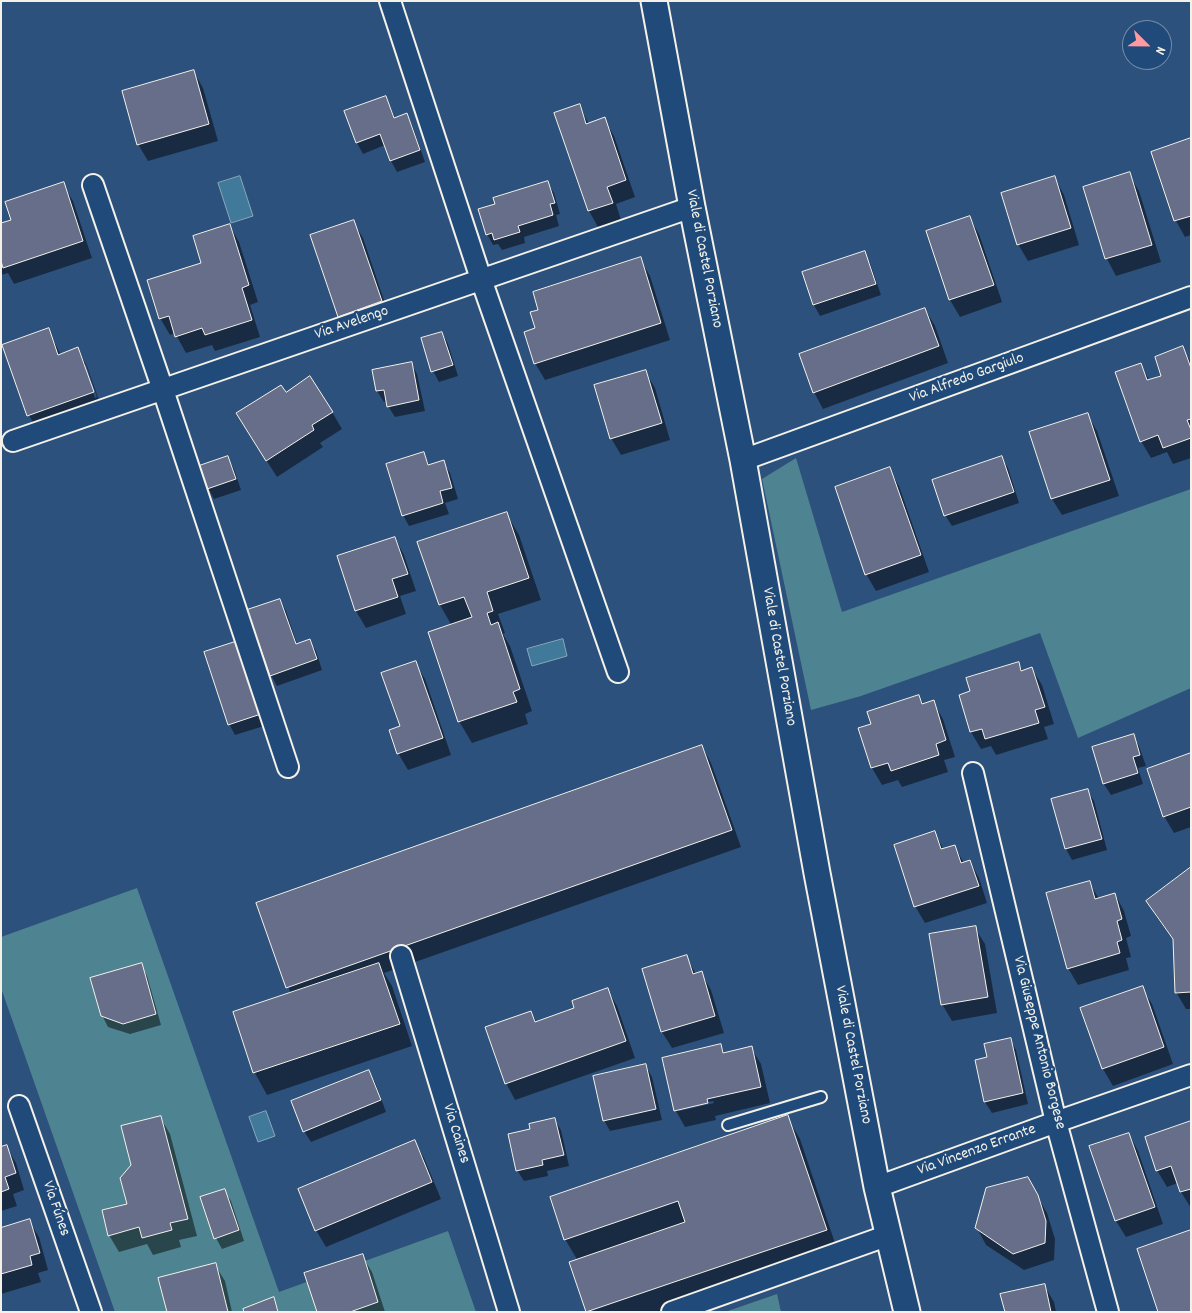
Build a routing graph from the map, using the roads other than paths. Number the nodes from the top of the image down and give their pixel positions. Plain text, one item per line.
1 (390, 1) edge
2 (654, 1) edge
3 (93, 185) dead end
4 (692, 207) junction
5 (481, 279) junction
6 (1191, 297) edge
7 (163, 390) junction
8 (14, 441) dead end
9 (743, 460) junction
10 (618, 672) dead end
11 (288, 767) dead end
12 (973, 773) dead end
13 (400, 956) dead end
14 (1191, 1076) edge
15 (821, 1097) dead end
16 (19, 1106) dead end
17 (1056, 1122) junction
18 (728, 1125) dead end
19 (877, 1187) junction
20 (889, 1235) junction
21 (92, 1312) edge
22 (509, 1312) edge
23 (672, 1312) edge
24 (907, 1312) edge
25 (1108, 1312) edge

1 - 5 street
2 - 4 street, Viale di Castel Porziano
3 - 7 street
4 - 5 street, Via Avelengo
4 - 9 street, Viale di Castel Porziano
5 - 7 street, Via Avelengo
5 - 10 street
6 - 9 street, Via Alfredo Gargiulo
7 - 8 street, Via Avelengo
7 - 11 street
9 - 19 street, Viale di Castel Porziano
12 - 17 street, Via Giuseppe Antonio Borgese
13 - 22 street, Via Caines
14 - 17 street, Via Vincenzo Errante
15 - 18 lane
16 - 21 street, Via Fúnes
17 - 19 street, Via Vincenzo Errante
17 - 25 street, Via Giuseppe Antonio Borgese
19 - 20 street, Viale di Castel Porziano
20 - 23 street
20 - 24 street, Viale di Castel Porziano

